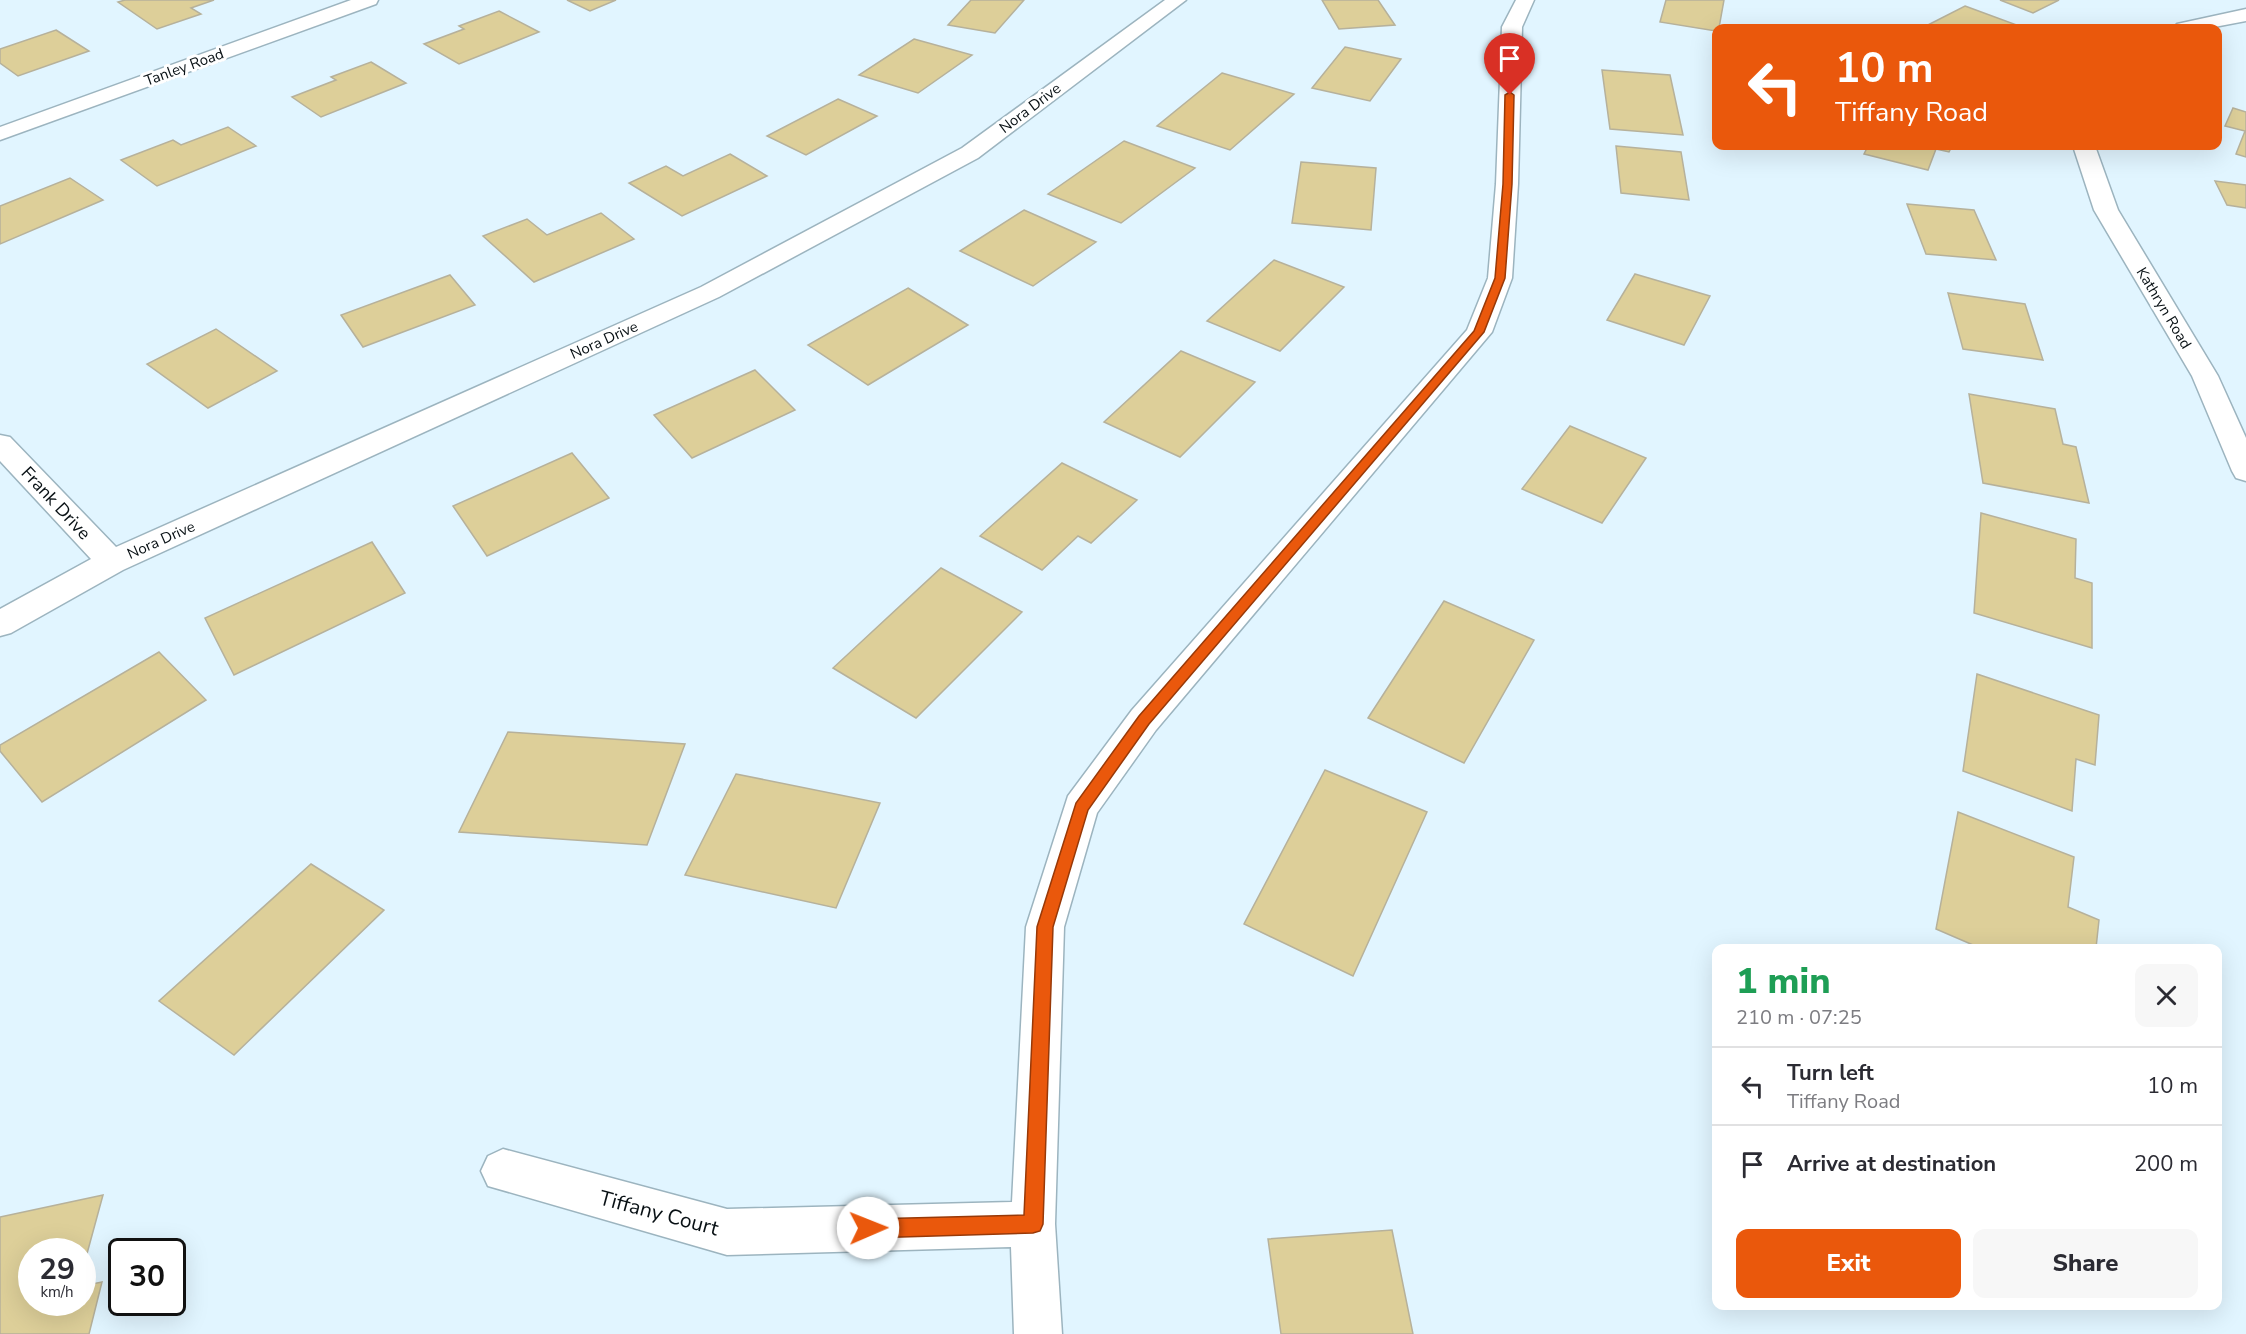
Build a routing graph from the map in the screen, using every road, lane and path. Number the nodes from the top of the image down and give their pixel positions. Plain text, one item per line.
1 (369, 0) edge
2 (1177, 0) edge
3 (1525, 0) edge
4 (2246, 15) edge
5 (2203, 24) edge
6 (0, 134) edge
7 (2085, 150) edge
8 (0, 444) edge
9 (2246, 471) edge
10 (112, 562) junction
11 (0, 624) edge
12 (503, 1171) dead end
13 (1033, 1224) junction
14 (1038, 1334) edge

1 - 6 street, Tanley Road
2 - 10 street, Nora Drive
3 - 13 street
4 - 5 street
7 - 9 street, Kathryn Road
8 - 10 street, Frank Drive
10 - 11 street, Nora Drive
12 - 13 street, Tiffany Court
13 - 14 street

